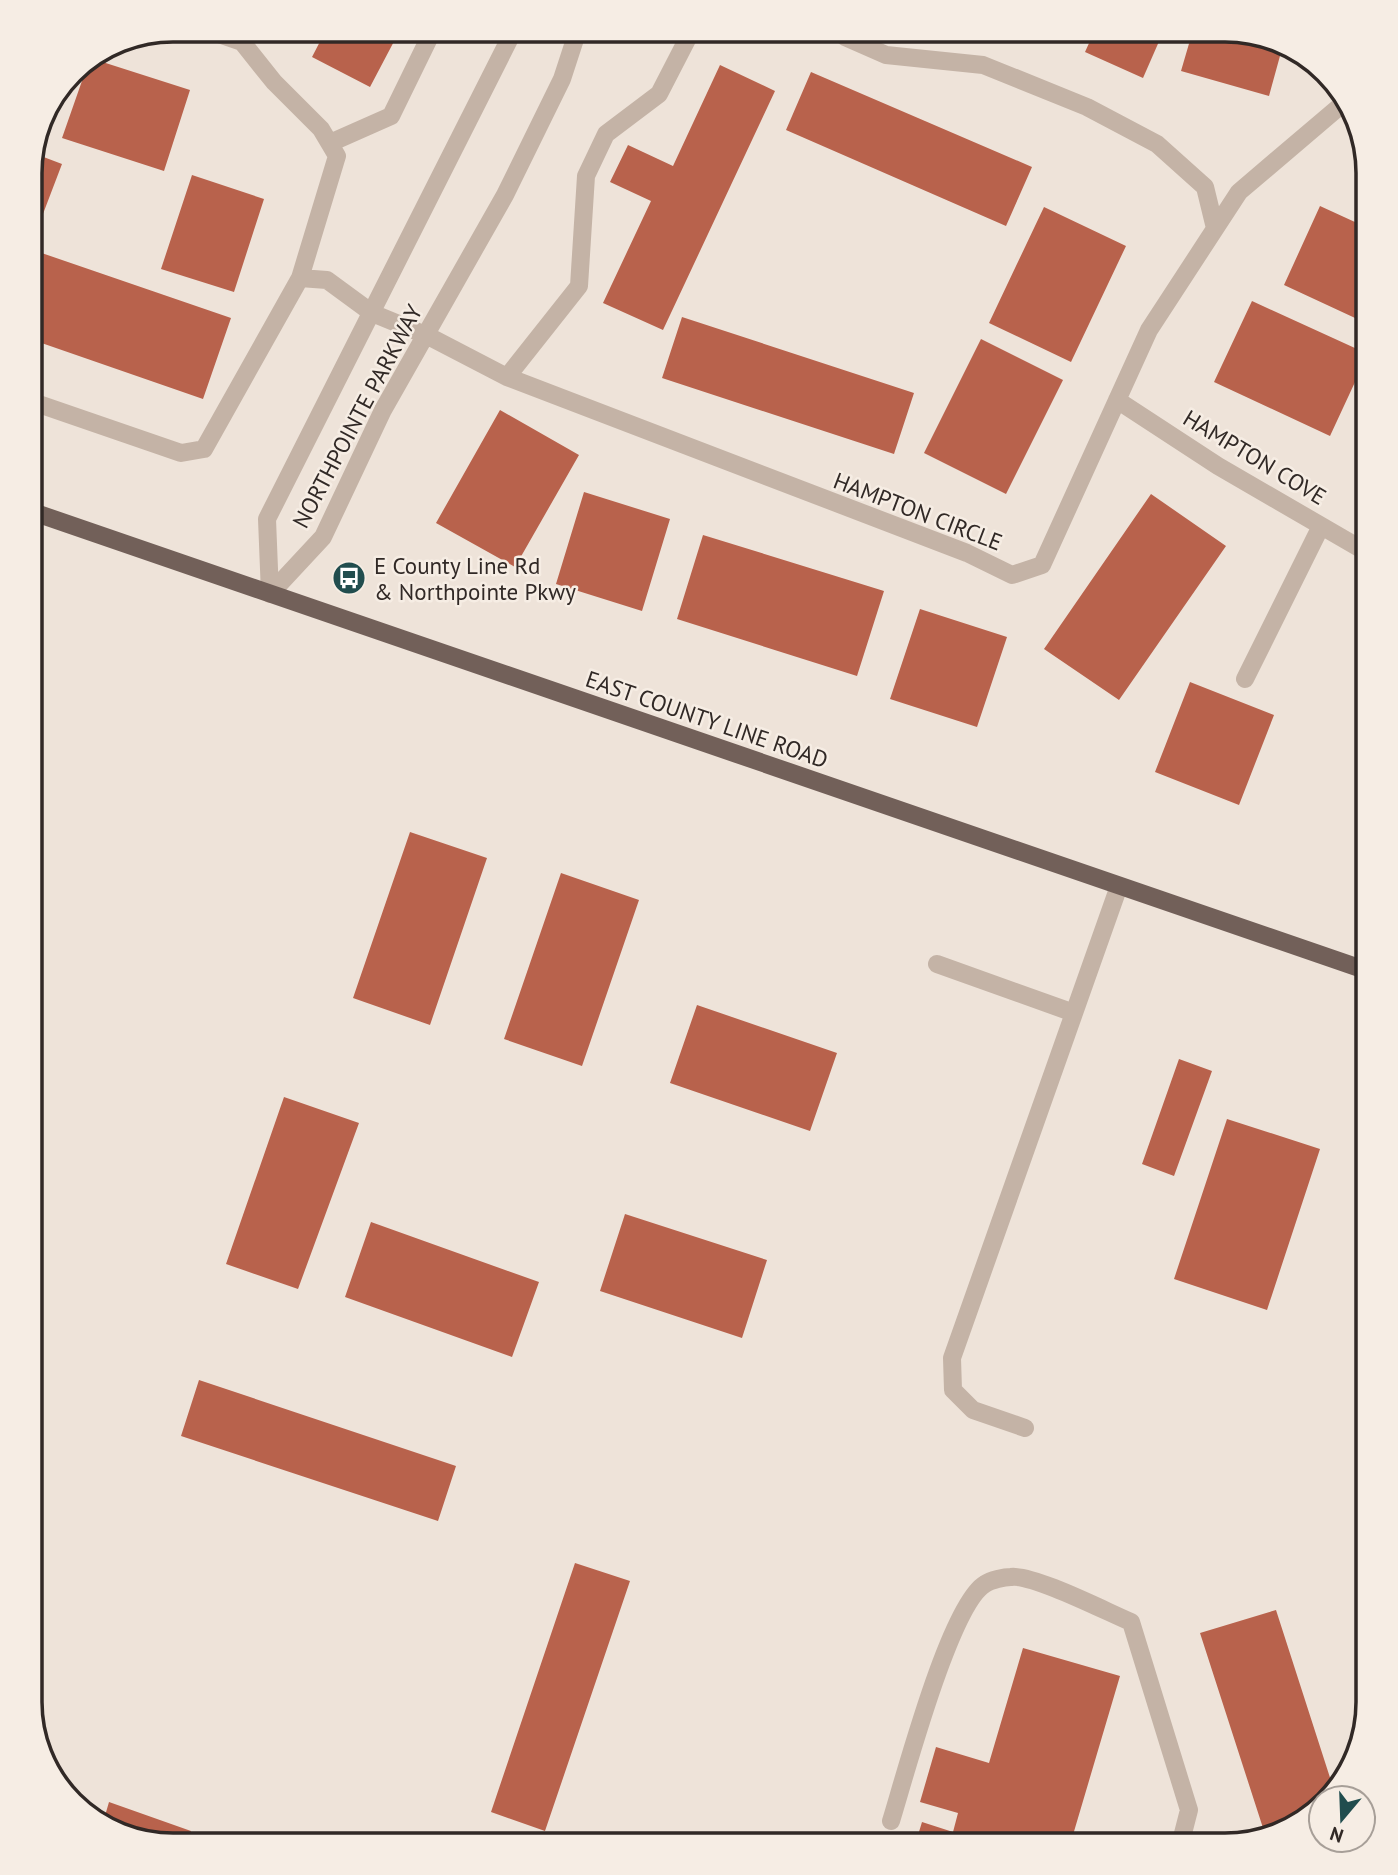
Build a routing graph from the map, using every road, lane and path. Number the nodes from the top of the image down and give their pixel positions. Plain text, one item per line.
1 (242, 42) edge
2 (427, 42) edge
3 (508, 42) edge
4 (574, 42) edge
5 (686, 42) edge
6 (856, 42) edge
7 (1338, 108) edge
8 (330, 143) junction
9 (1215, 228) junction
10 (300, 278) junction
11 (372, 313) junction
12 (428, 336) junction
13 (507, 377) junction
14 (1118, 400) junction
15 (42, 405) edge
16 (42, 515) edge
17 (1321, 526) junction
18 (1356, 546) edge
19 (270, 594) junction
20 (1245, 679) dead end
21 (1119, 886) junction
22 (937, 964) dead end
23 (1356, 967) edge
24 (1074, 1013) junction
25 (1026, 1428) dead end
26 (891, 1821) dead end
27 (1183, 1833) edge

1 - 8 street
2 - 8 street
3 - 11 street, NORTHPOINTE PARKWAY
4 - 12 street, NORTHPOINTE PARKWAY
5 - 13 street
6 - 9 street
7 - 9 street, HAMPTON CIRCLE
8 - 10 street
9 - 14 street, HAMPTON CIRCLE
10 - 11 street, HAMPTON CIRCLE
10 - 15 street
11 - 12 street, HAMPTON CIRCLE
11 - 19 street, NORTHPOINTE PARKWAY
12 - 13 street, HAMPTON CIRCLE
12 - 19 street, NORTHPOINTE PARKWAY
13 - 14 street, HAMPTON CIRCLE
14 - 17 street, HAMPTON COVE
16 - 19 main road, EAST COUNTY LINE ROAD
17 - 18 street, HAMPTON COVE
17 - 20 street
19 - 21 main road, EAST COUNTY LINE ROAD
21 - 23 main road, EAST COUNTY LINE ROAD
21 - 24 street
22 - 24 street
24 - 25 street
26 - 27 street

